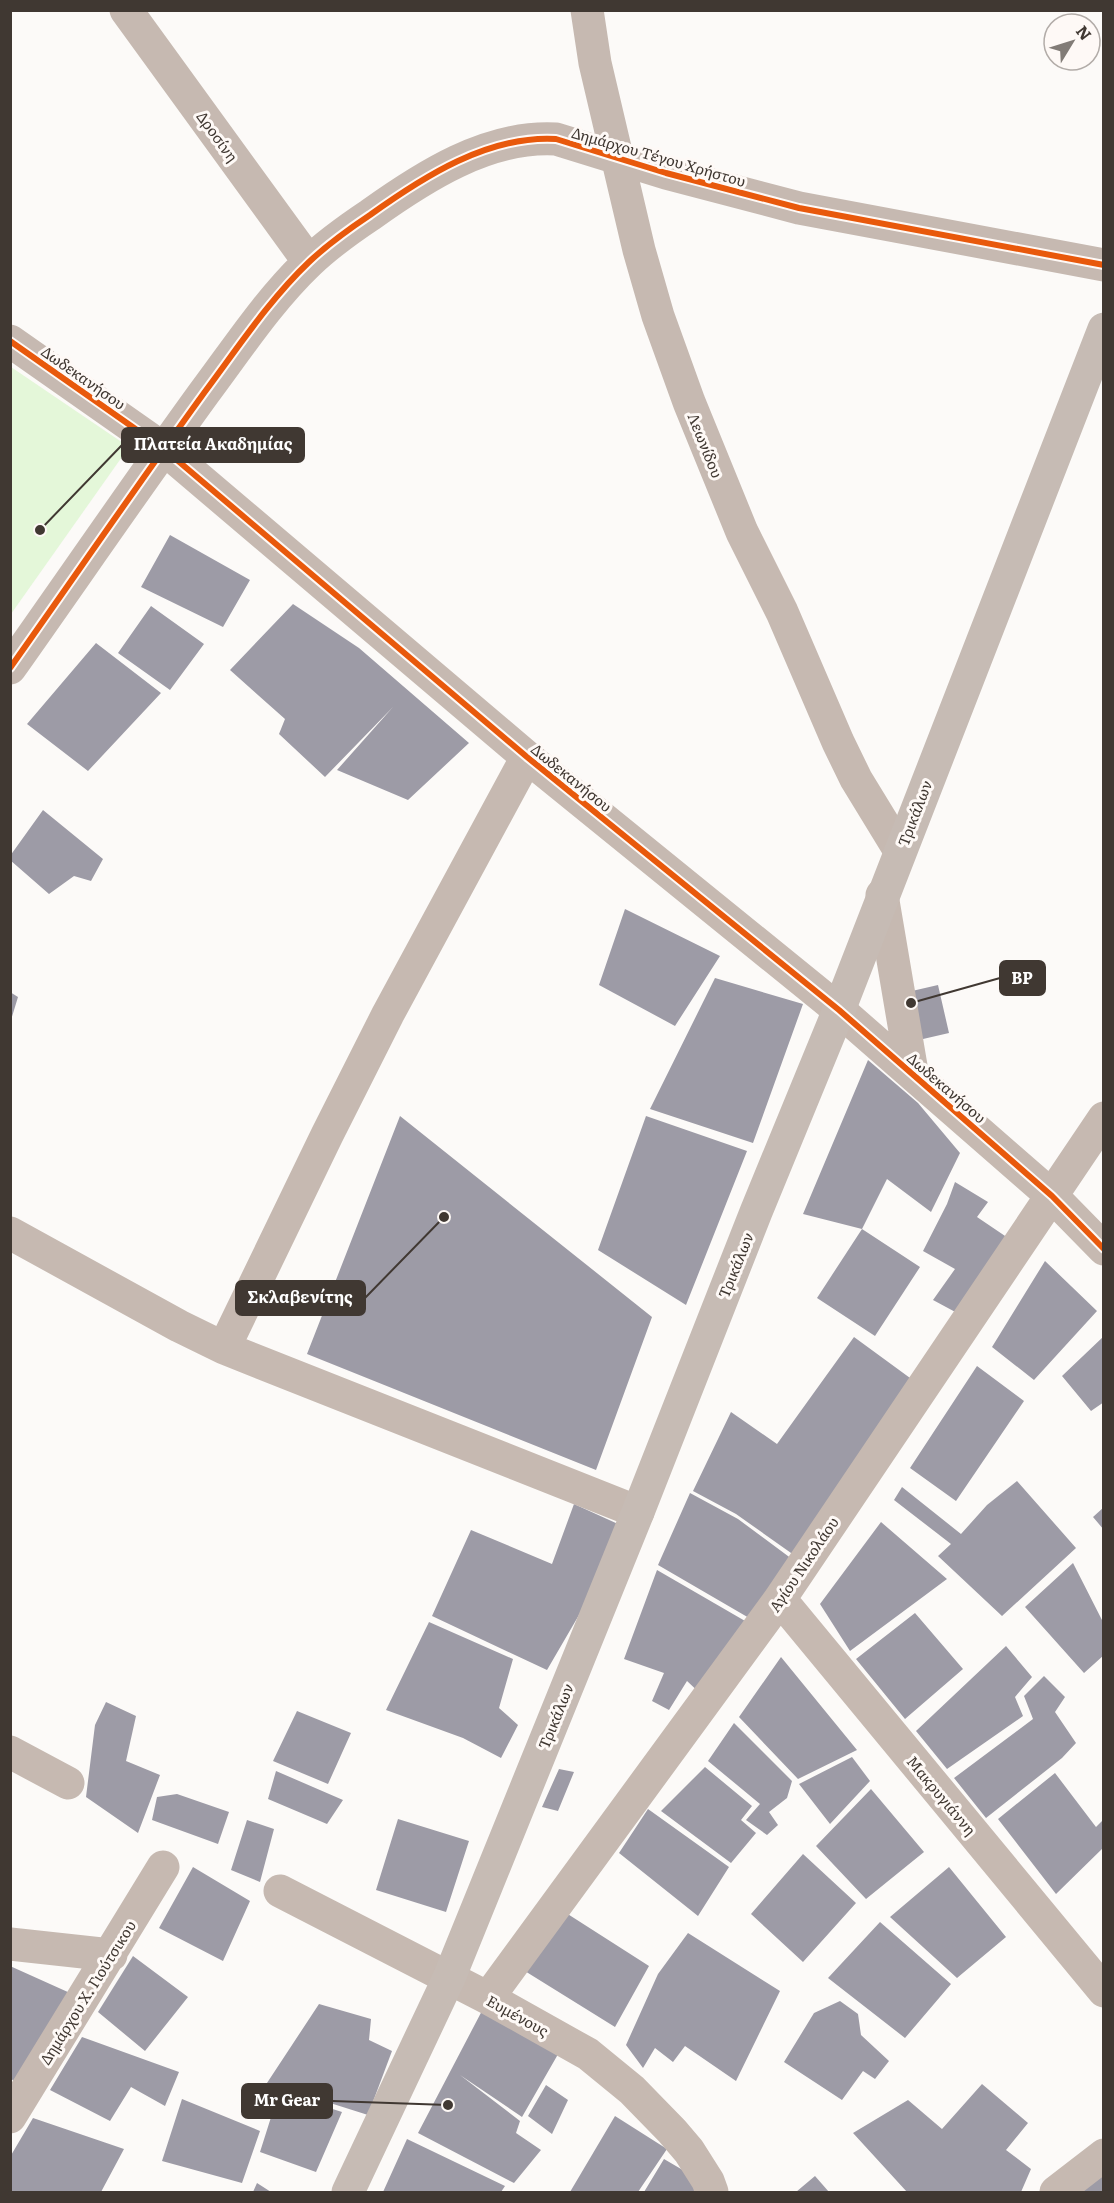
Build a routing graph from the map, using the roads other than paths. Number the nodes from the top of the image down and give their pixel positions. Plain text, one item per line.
1 (126, 10) edge
2 (587, 10) edge
3 (618, 158) junction
4 (309, 262) junction
5 (1104, 265) edge
6 (1104, 329) edge
7 (10, 341) edge
8 (164, 448) junction
9 (10, 668) edge
10 (527, 757) junction
11 (900, 851) junction
12 (882, 895) junction
13 (839, 1010) junction
14 (912, 1072) junction
15 (1104, 1118) edge
16 (1052, 1196) junction
17 (10, 1233) edge
18 (1104, 1249) edge
19 (224, 1348) junction
20 (638, 1512) junction
21 (780, 1599) junction
22 (10, 1752) edge
23 (68, 1783) dead end
24 (163, 1867) dead end
25 (280, 1891) dead end
26 (10, 1944) edge
27 (111, 1955) junction
28 (448, 1978) junction
29 (1104, 1991) edge
30 (488, 1998) junction
31 (10, 2117) edge
32 (1104, 2155) edge
33 (348, 2193) edge
34 (712, 2193) edge
35 (1056, 2193) edge

1 - 4 street, Δροσίνη
2 - 3 street, Λεωνίδου
3 - 4 street, Δημάρχου Τέγου Χρήστου
3 - 5 street, Δημάρχου Τέγου Χρήστου
3 - 11 street, Λεωνίδου
4 - 8 street, Δημάρχου Τέγου Χρήστου
6 - 11 main road, Τρικάλων
7 - 8 street, Δωδεκανήσου
8 - 9 street, Δημάρχου Τέγου Χρήστου
8 - 10 street, Δωδεκανήσου
10 - 13 street, Δωδεκανήσου
10 - 19 street
11 - 12 main road, Τρικάλων
12 - 13 main road, Τρικάλων
12 - 14 street
13 - 14 street, Δωδεκανήσου
13 - 20 main road, Τρικάλων
14 - 16 street, Δωδεκανήσου
15 - 16 street, Αγίου Νικολάου
16 - 18 street, Δωδεκανήσου
16 - 21 street, Αγίου Νικολάου
17 - 19 street
19 - 20 street
20 - 28 main road, Τρικάλων
21 - 29 street, Μακρυγιάννη
21 - 30 street, Αγίου Νικολάου
22 - 23 street
24 - 27 street, Δημάρχου Χ. Γιούτσικου
25 - 28 street, Ευμένους
26 - 27 street
27 - 31 street, Δημάρχου Χ. Γιούτσικου
28 - 30 street, Ευμένους
28 - 33 main road, Τρικάλων
30 - 34 street, Ευμένους
32 - 35 street

